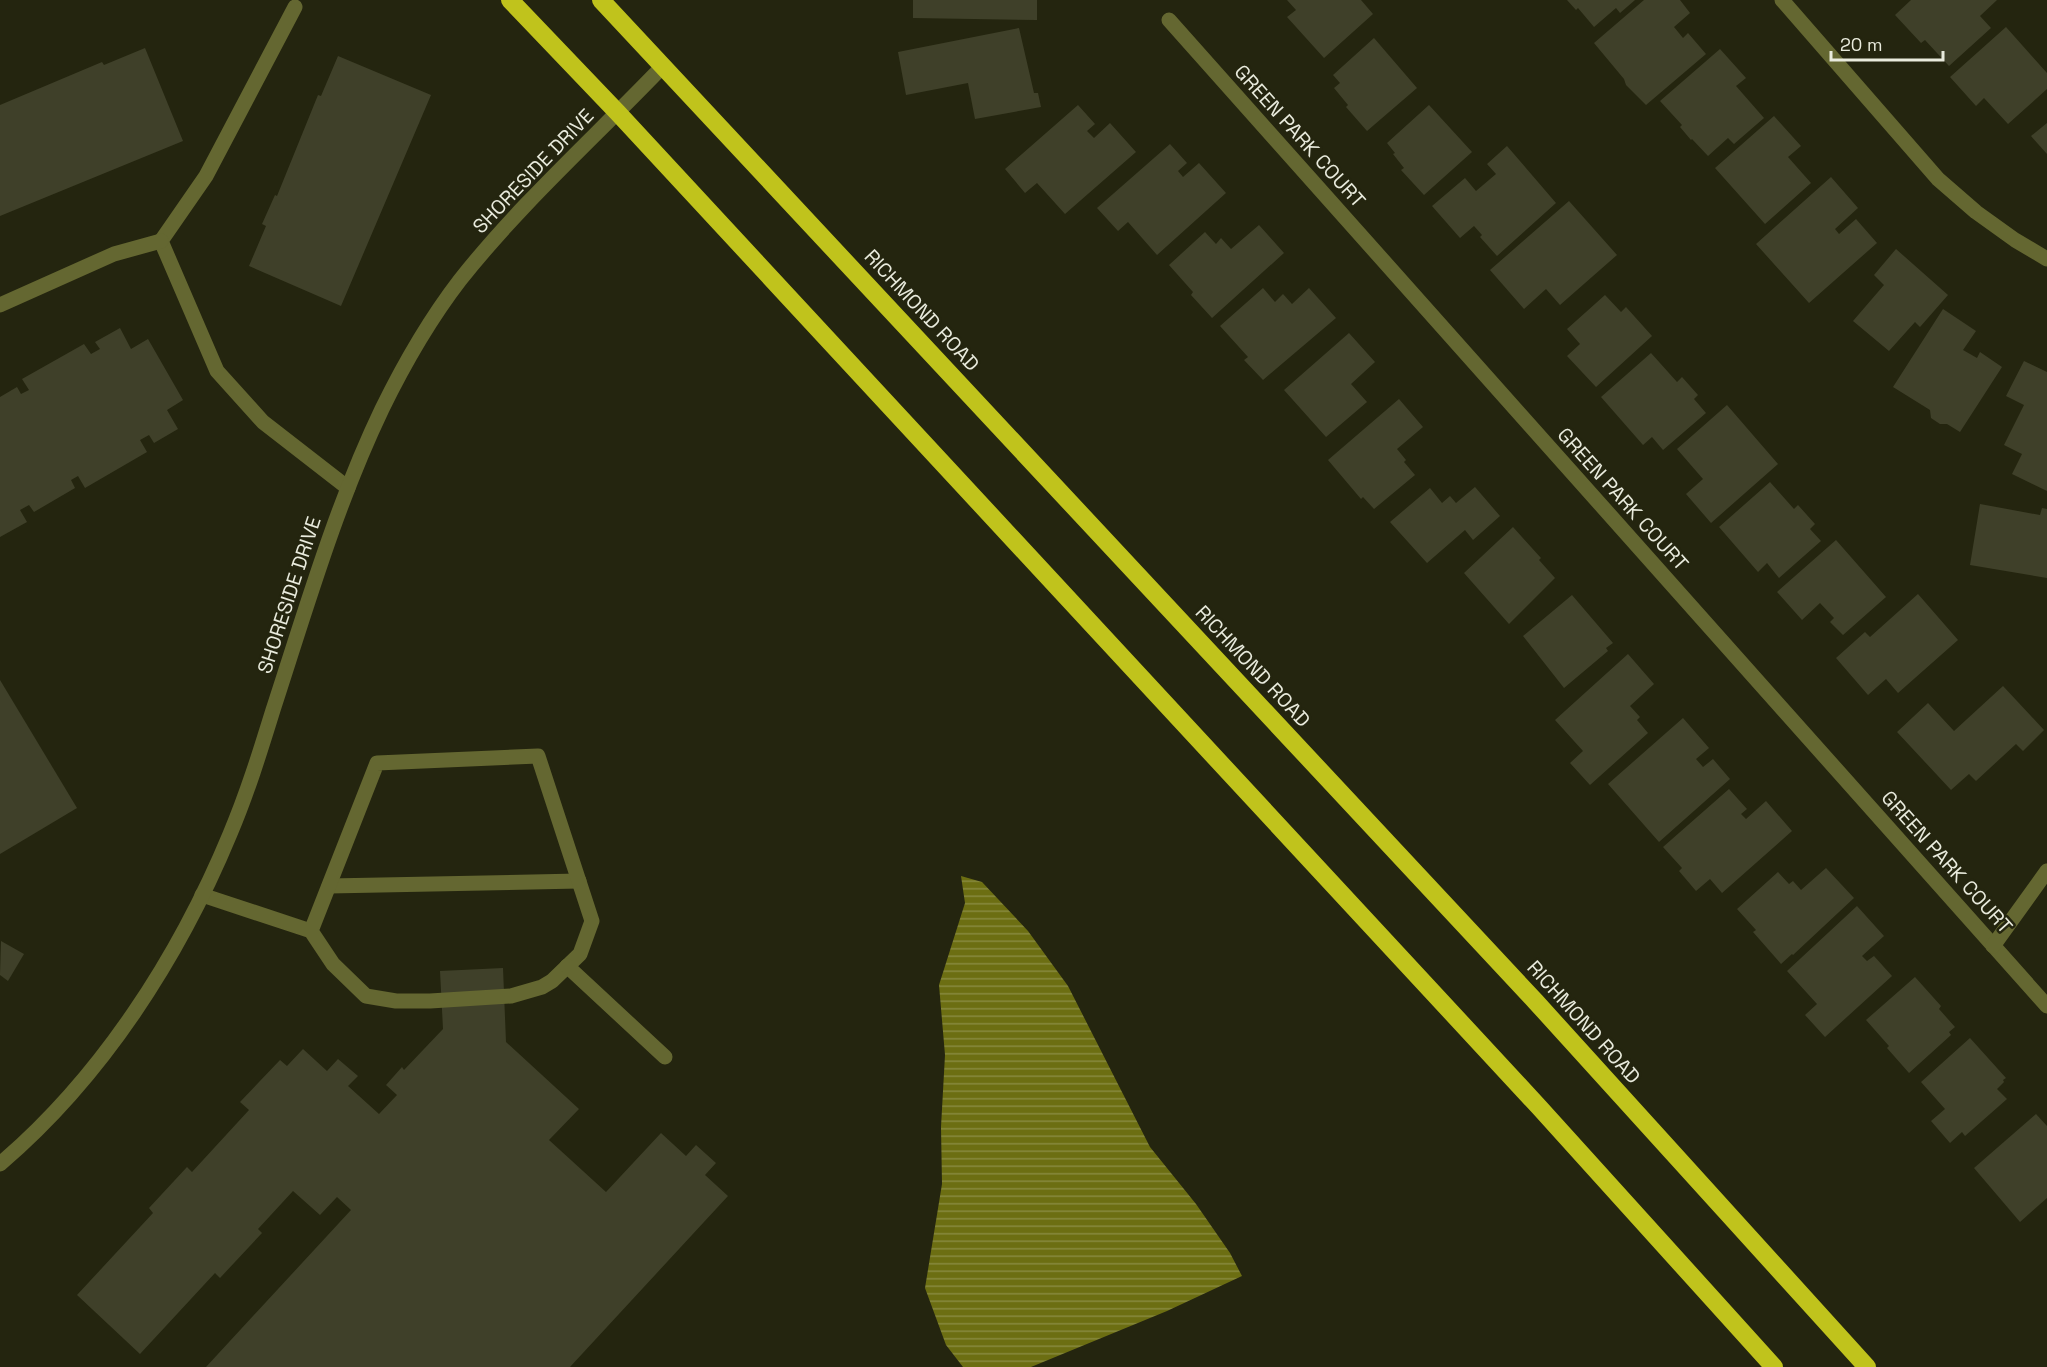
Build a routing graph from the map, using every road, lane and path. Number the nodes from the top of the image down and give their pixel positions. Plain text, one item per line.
1 (510, 0) edge
2 (601, 0) edge
3 (1782, 0) edge
4 (295, 7) dead end
5 (1169, 20) dead end
6 (663, 66) junction
7 (618, 113) junction
8 (161, 241) junction
9 (2047, 259) edge
10 (0, 305) edge
11 (348, 488) junction
12 (2047, 871) edge
13 (579, 881) junction
14 (329, 886) junction
15 (202, 895) junction
16 (311, 931) junction
17 (1993, 946) junction
18 (567, 966) junction
19 (2047, 1006) edge
20 (665, 1057) dead end
21 (0, 1164) edge
22 (1774, 1367) edge
23 (1867, 1367) edge

1 - 7 highway
2 - 6 highway, RICHMOND ROAD
3 - 9 street
4 - 8 street
5 - 17 street, GREEN PARK COURT
6 - 7 street, SHORESIDE DRIVE
6 - 23 highway, RICHMOND ROAD
7 - 11 street, SHORESIDE DRIVE
7 - 22 highway
8 - 10 street
8 - 11 street
11 - 15 street, SHORESIDE DRIVE
12 - 17 street
13 - 14 street
13 - 14 street
13 - 18 street
14 - 16 street
15 - 16 street
15 - 21 street, SHORESIDE DRIVE
16 - 18 street
17 - 19 street, GREEN PARK COURT
18 - 20 street

